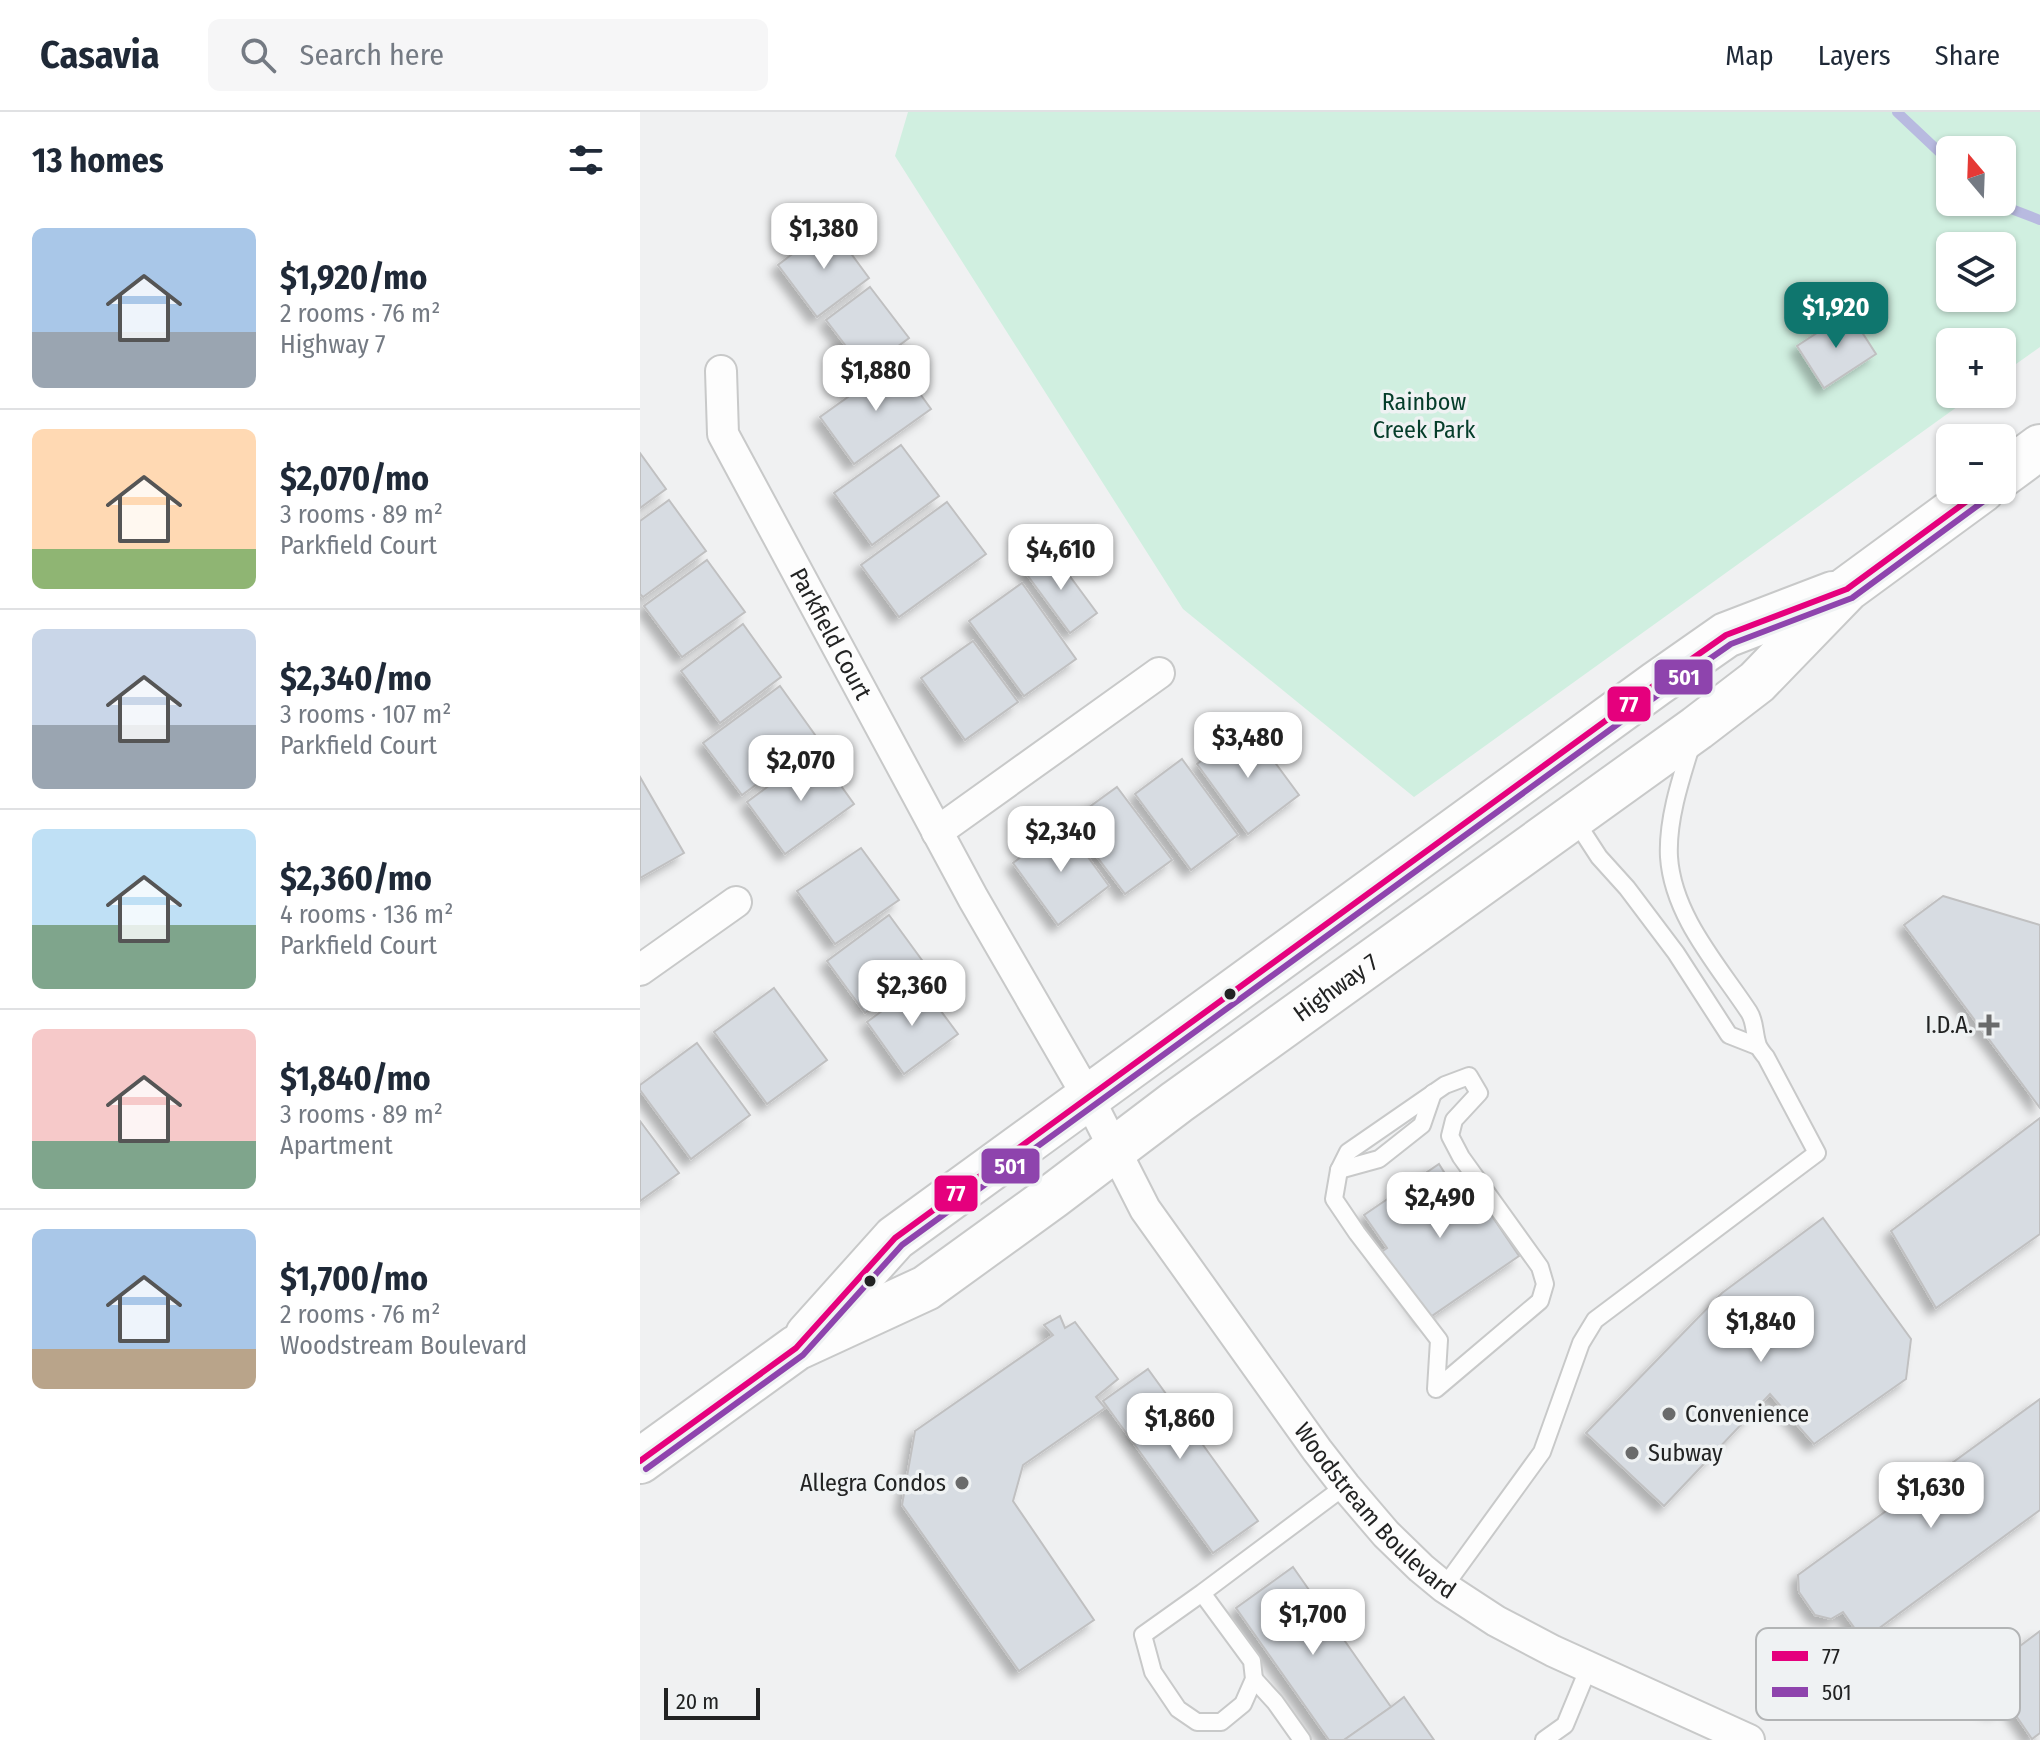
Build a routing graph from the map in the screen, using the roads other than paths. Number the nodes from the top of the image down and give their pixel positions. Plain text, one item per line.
1 (721, 371) dead end
2 (2040, 447) edge
3 (2016, 465) edge
4 (1963, 504) edge
5 (1847, 589) junction
6 (1159, 673) dead end
7 (1697, 728) junction
8 (1587, 735) junction
9 (1573, 817) junction
10 (937, 832) junction
11 (736, 902) dead end
12 (640, 970) edge
13 (1757, 1046) junction
14 (1433, 1093) junction
15 (1088, 1097) junction
16 (1114, 1150) junction
17 (1339, 1170) junction
18 (796, 1348) junction
19 (640, 1461) edge
20 (1345, 1486) junction
21 (1444, 1587) junction
22 (1202, 1593) junction
23 (1589, 1667) junction
24 (1254, 1679) junction
25 (1302, 1740) edge
26 (1544, 1740) edge
27 (1749, 1740) edge

1 - 10 street, Parkfield Court
2 - 3 main road
4 - 5 main road, Highway 7
5 - 7 main road, Highway 7
5 - 8 main road, Highway 7
6 - 10 street
7 - 9 main road, Highway 7
7 - 13 lane
8 - 9 main road
8 - 15 main road, Highway 7
9 - 13 lane
9 - 16 main road, Highway 7
10 - 15 street, Parkfield Court
11 - 12 street
13 - 21 lane
14 - 17 lane
14 - 17 lane
14 - 17 lane
15 - 16 street, Woodstream Boulevard
15 - 18 main road, Highway 7
16 - 18 main road, Highway 7
16 - 20 street, Woodstream Boulevard
18 - 19 main road, Highway 7
20 - 21 street, Woodstream Boulevard
20 - 22 lane
21 - 23 street, Woodstream Boulevard
22 - 24 lane
22 - 24 lane
23 - 26 lane
23 - 27 street, Woodstream Boulevard
24 - 25 lane

